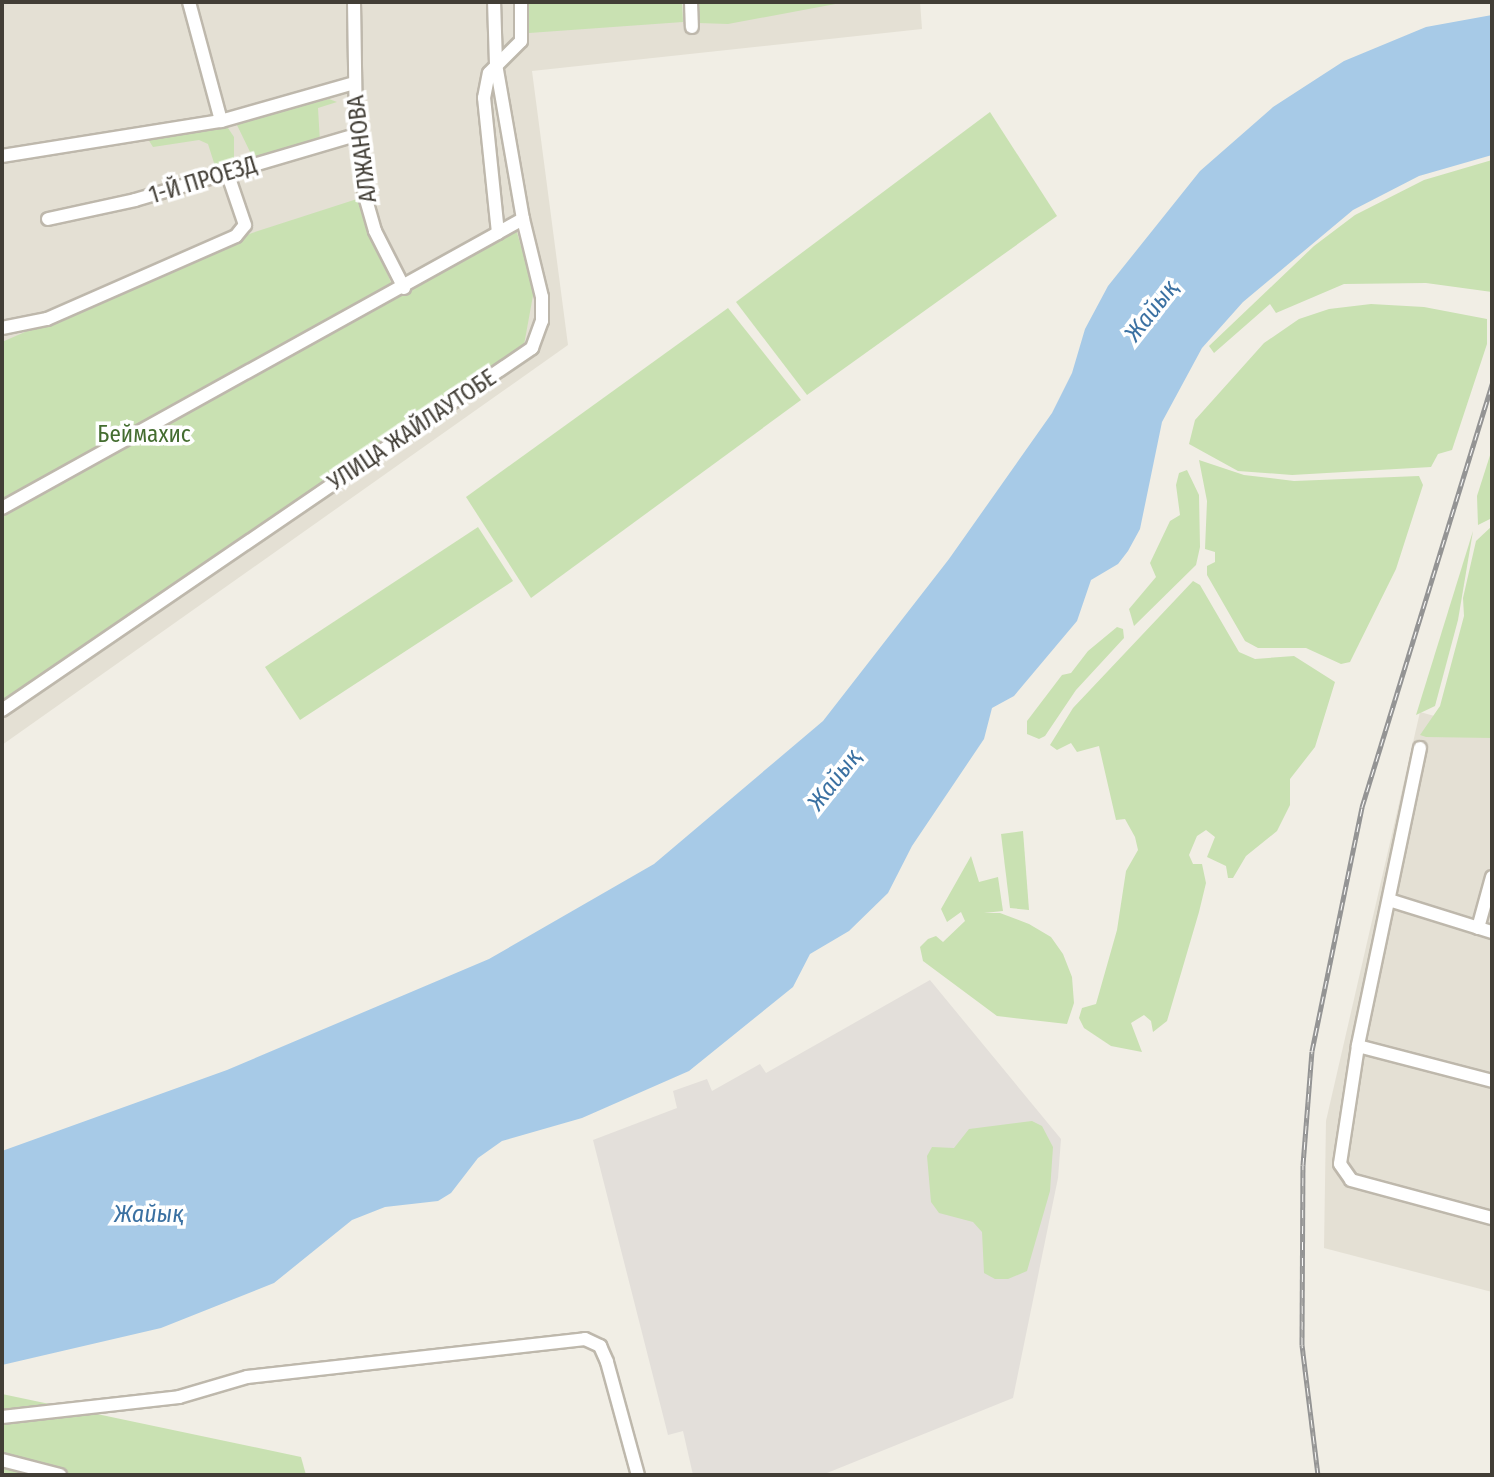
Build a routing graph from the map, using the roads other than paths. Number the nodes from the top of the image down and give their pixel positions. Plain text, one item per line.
1 (189, 2) edge
2 (354, 2) edge
3 (494, 2) edge
4 (521, 2) edge
5 (691, 2) edge
6 (692, 27) dead end
7 (496, 64) junction
8 (354, 83) junction
9 (221, 121) junction
10 (356, 135) junction
11 (2, 156) edge
12 (227, 172) junction
13 (48, 219) dead end
14 (523, 219) junction
15 (498, 233) junction
16 (404, 288) junction
17 (2, 328) edge
18 (2, 508) edge
19 (2, 710) edge
20 (1420, 748) dead end
21 (1492, 877) edge
22 (1390, 900) junction
23 (1478, 928) junction
24 (1492, 932) edge
25 (1358, 1046) junction
26 (1492, 1081) edge
27 (1492, 1218) edge
28 (2, 1416) edge
29 (2, 1460) edge
30 (60, 1475) edge
31 (638, 1475) edge

1 - 9 street
2 - 8 street, АЛЖАНОВА
3 - 7 street, УЛИЦА ЖАЙЛАУТОБЕ
4 - 7 street
5 - 6 street
7 - 14 street, УЛИЦА ЖАЙЛАУТОБЕ
7 - 15 street
8 - 9 street
8 - 10 street, АЛЖАНОВА
9 - 11 street
10 - 12 street, 1-Й ПРОЕЗД
10 - 16 street, АЛЖАНОВА
12 - 13 street, 1-Й ПРОЕЗД
12 - 17 street
14 - 15 street
14 - 19 street, УЛИЦА ЖАЙЛАУТОБЕ
15 - 16 street
16 - 18 street
20 - 22 street
21 - 23 street
22 - 23 street
22 - 25 street
23 - 24 street
25 - 26 street
25 - 27 street
28 - 31 street
29 - 30 street

